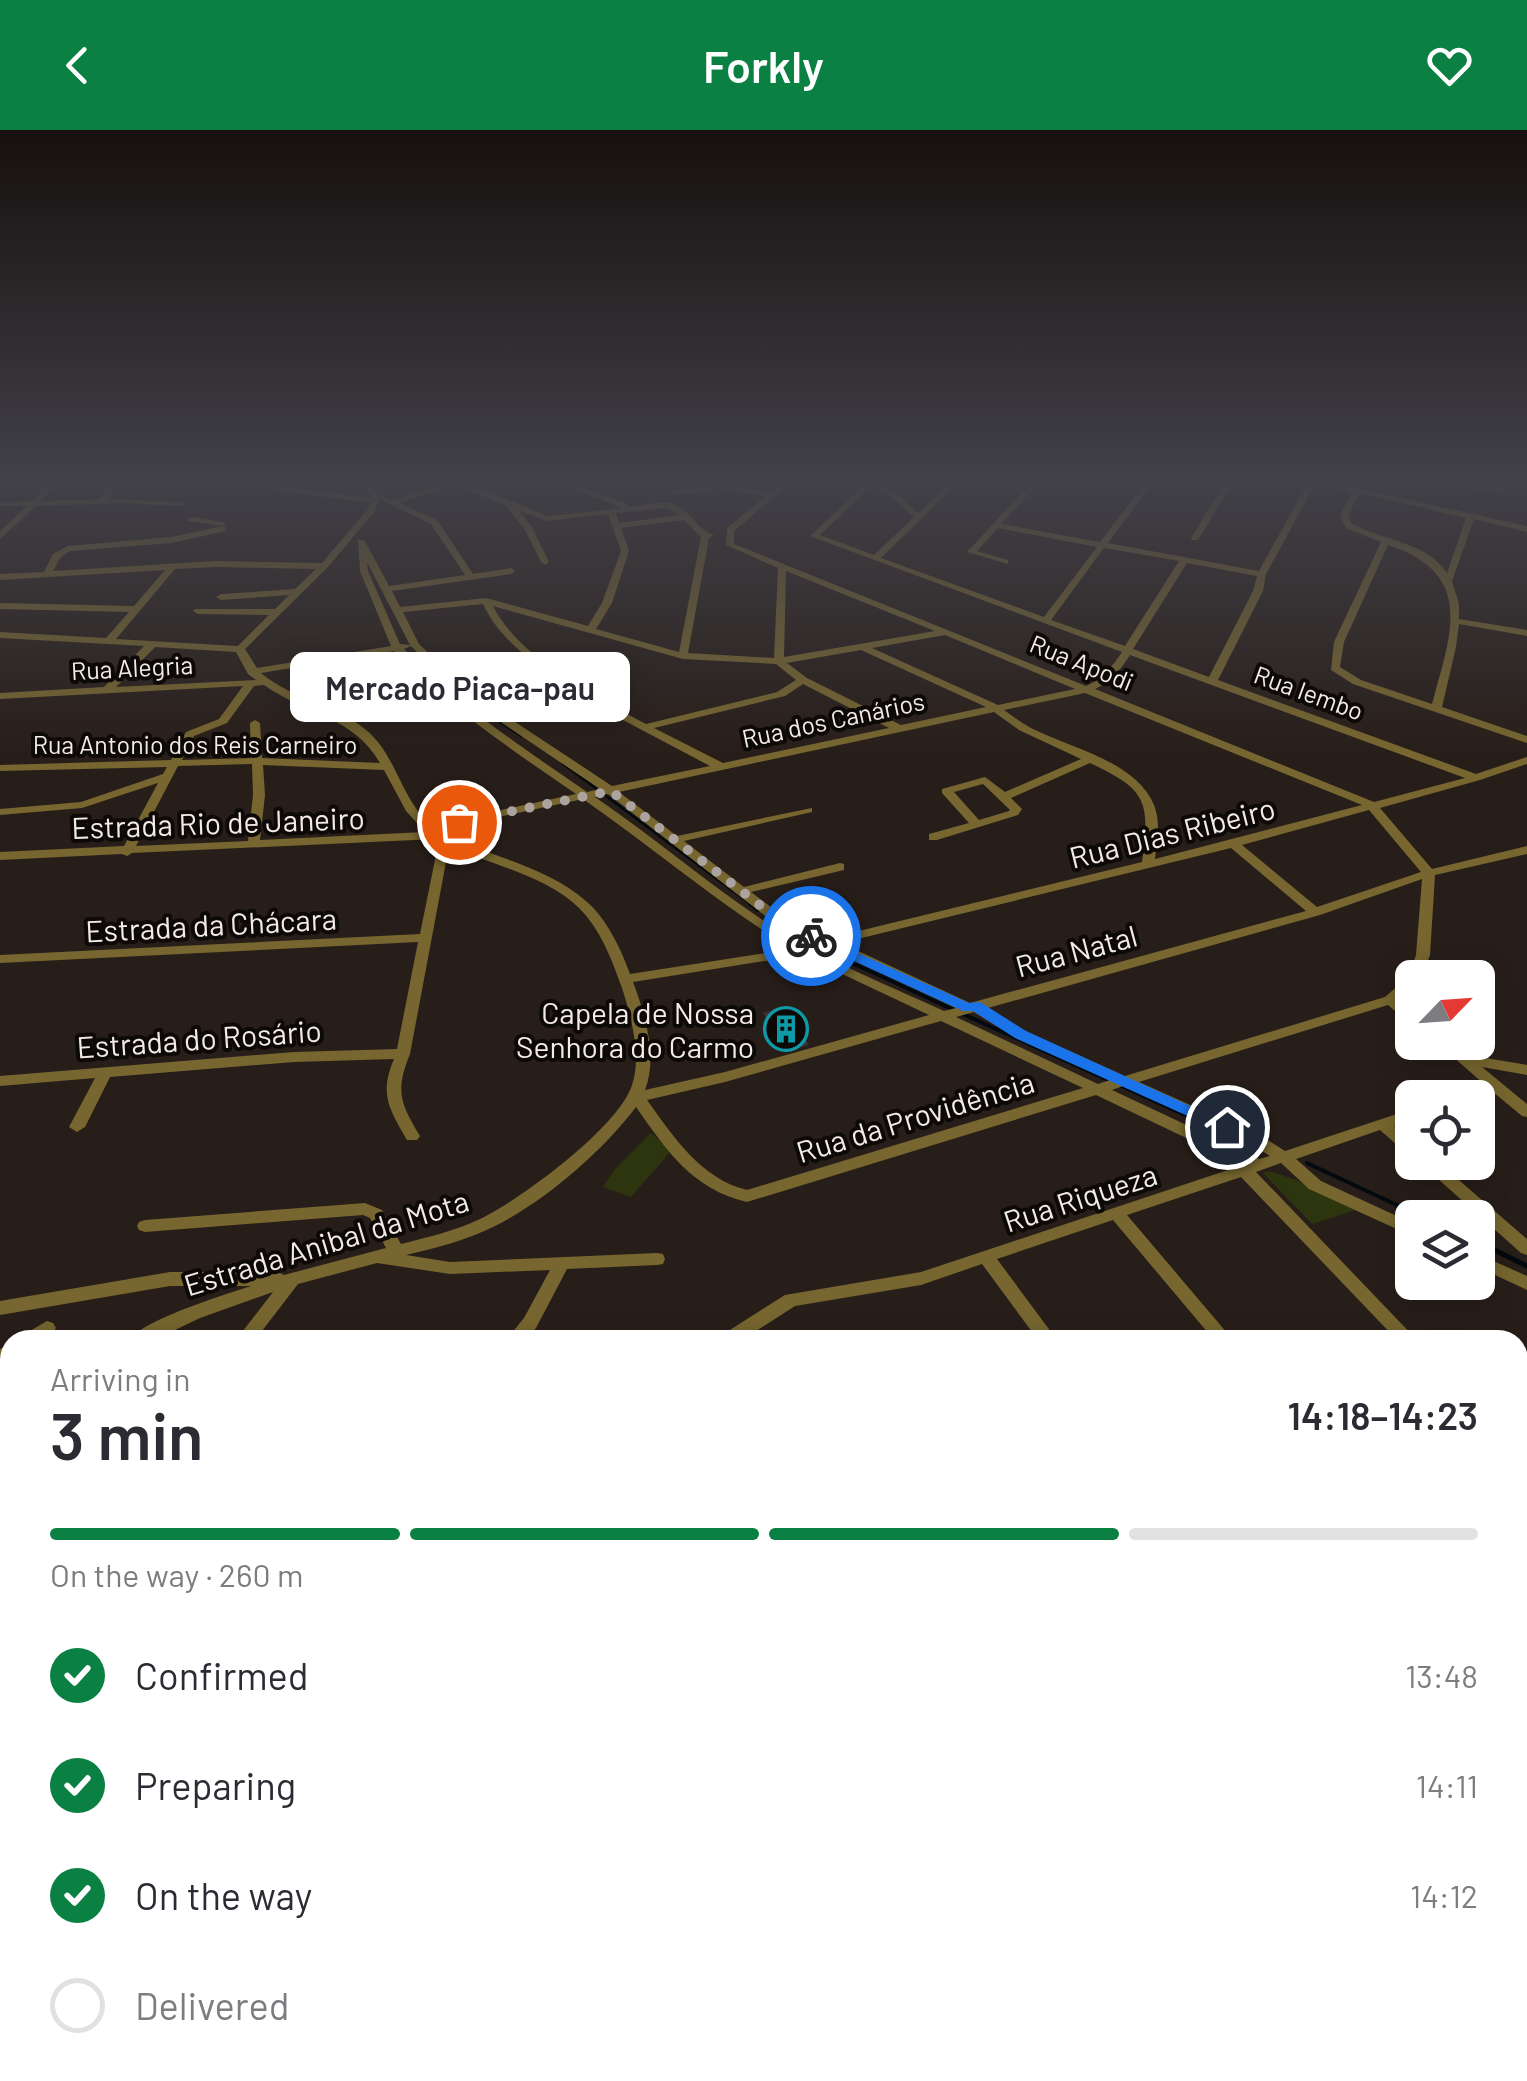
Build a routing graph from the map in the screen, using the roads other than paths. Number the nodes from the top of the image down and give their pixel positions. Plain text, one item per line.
1 (48, 572) edge
2 (96, 572) edge
3 (167, 572) edge
4 (318, 572) edge
5 (365, 572) edge
6 (378, 572) edge
7 (467, 572) edge
8 (502, 572) edge
9 (620, 572) edge
10 (699, 572) edge
11 (782, 572) edge
12 (790, 572) edge
13 (916, 572) edge
14 (1083, 572) edge
15 (1176, 572) edge
16 (1251, 572) edge
17 (1372, 572) edge
18 (1442, 572) edge
19 (1451, 572) edge
20 (1262, 574) joint
21 (47, 576) junction
22 (470, 576) junction
23 (0, 577) edge
24 (1449, 579) junction
25 (388, 589) junction
26 (298, 592) junction
27 (221, 597) dead end
28 (486, 601) junction
29 (389, 605) junction
30 (0, 606) edge
31 (134, 610) junction
32 (198, 610) dead end
33 (277, 612) junction
34 (1047, 618) junction
35 (1457, 622) junction
36 (591, 629) junction
37 (948, 632) junction
38 (1527, 633) edge
39 (0, 635) edge
40 (108, 642) junction
41 (151, 645) junction
42 (406, 646) junction
43 (864, 648) junction
44 (240, 649) junction
45 (1126, 649) junction
46 (684, 656) junction
47 (779, 661) junction
48 (539, 664) junction
49 (251, 678) junction
50 (449, 680) junction
51 (803, 680) junction
52 (1212, 682) junction
53 (1087, 689) junction
54 (106, 692) junction
55 (0, 696) edge
56 (994, 707) junction
57 (1436, 710) junction
58 (255, 724) dead end
59 (646, 727) junction
60 (898, 728) junction
61 (1527, 740) edge
62 (1092, 758) junction
63 (1527, 760) edge
64 (256, 761) junction
65 (172, 762) junction
66 (722, 766) junction
67 (390, 767) junction
68 (0, 768) edge
69 (164, 777) junction
70 (1476, 778) junction
71 (597, 794) junction
72 (1004, 797) junction
73 (1370, 805) junction
74 (808, 810) dead end
75 (0, 812) edge
76 (976, 822) junction
77 (437, 834) junction
78 (933, 837) dead end
79 (675, 840) junction
80 (1233, 844) junction
81 (253, 845) junction
82 (1527, 850) edge
83 (127, 852) junction
84 (0, 856) edge
85 (1148, 862) junction
86 (840, 868) dead end
87 (1429, 873) junction
88 (742, 892) junction
89 (1315, 912) junction
90 (424, 938) junction
91 (826, 943) junction
92 (804, 951) junction
93 (0, 959) edge
94 (1421, 960) edge
95 (627, 979) junction
96 (1395, 995) edge
97 (1390, 1000) junction
98 (1395, 1004) edge
99 (969, 1008) junction
100 (945, 1015) junction
101 (403, 1054) junction
102 (1465, 1060) edge
103 (1476, 1060) edge
104 (1527, 1070) edge
105 (104, 1074) junction
106 (1, 1081) edge
107 (1110, 1084) junction
108 (1496, 1085) joint
109 (637, 1096) junction
110 (1527, 1112) edge
111 (1395, 1120) edge
112 (1383, 1125) junction
113 (77, 1127) dead end
114 (1395, 1135) edge
115 (412, 1136) dead end
116 (1284, 1157) junction
117 (1253, 1169) junction
118 (1443, 1180) edge
119 (1117, 1214) junction
120 (1395, 1222) edge
121 (145, 1226) dead end
122 (449, 1236) junction
123 (396, 1251) junction
124 (374, 1257) junction
125 (986, 1257) junction
126 (657, 1258) dead end
127 (1495, 1262) edge
128 (561, 1266) junction
129 (1525, 1266) edge
130 (450, 1268) junction
131 (292, 1279) junction
132 (0, 1308) edge
133 (47, 1328) dead end
134 (44, 1330) edge
135 (158, 1330) edge
136 (253, 1330) edge
137 (524, 1330) edge
138 (742, 1330) edge
139 (1041, 1330) edge
140 (1216, 1330) edge
141 (1399, 1330) edge

1 - 21 street
2 - 21 street
3 - 31 street
4 - 26 street
5 - 29 street
6 - 25 street
7 - 22 street
8 - 22 street
9 - 36 street
10 - 46 street
11 - 47 street
12 - 37 street, Rua Apodi
13 - 34 street, Rua Iembo
14 - 34 street
15 - 45 street
16 - 20 street
17 - 57 street
18 - 24 street
19 - 24 street
20 - 52 street
21 - 23 street
22 - 25 street
24 - 35 street
25 - 29 street
26 - 27 street
26 - 33 street
28 - 29 street
28 - 36 street
28 - 48 street
29 - 42 street
29 - 42 street
30 - 31 street
31 - 40 street
32 - 33 street
33 - 44 street
34 - 45 street, Rua Iembo
35 - 38 street
35 - 57 street
36 - 46 street
37 - 43 street
37 - 53 street, Rua Apodi
39 - 40 street
40 - 41 street
41 - 44 street
41 - 54 street
42 - 49 street, Rua Alegria
42 - 50 street
42 - 71 street
43 - 47 street
43 - 56 street
44 - 49 street
45 - 52 street, Rua Iembo
45 - 53 street
46 - 47 street
47 - 51 street
48 - 50 street
48 - 59 street
49 - 54 street, Rua Alegria
49 - 65 street
49 - 67 street
50 - 71 street
51 - 59 street
51 - 60 street
52 - 70 street, Rua Iembo
53 - 56 street, Rua dos Canários
53 - 73 street, Rua Apodi
54 - 55 street, Rua Alegria
56 - 60 street, Rua dos Canários
56 - 62 street
57 - 61 street
58 - 64 street
59 - 66 street
60 - 66 street, Rua dos Canários
62 - 72 street
62 - 85 street
63 - 70 street, Rua Dias Ribeiro
64 - 65 street, Rua Antonio dos Reis Carneiro
64 - 67 street, Rua Antonio dos Reis Carneiro
64 - 81 street
65 - 68 street, Rua Antonio dos Reis Carneiro
65 - 69 street
66 - 71 street, Rua dos Canários
67 - 77 street
69 - 75 street
69 - 83 street
70 - 73 street, Rua Dias Ribeiro
71 - 77 street, Rua dos Canários
71 - 79 street
71 - 92 street
72 - 76 street
72 - 76 street
73 - 80 street, Rua Dias Ribeiro
73 - 87 street
74 - 79 street
76 - 78 street
77 - 81 street, Estrada Rio de Janeiro
77 - 90 street
77 - 95 street
79 - 88 street
80 - 85 street, Rua Dias Ribeiro
80 - 89 street
81 - 83 street, Estrada Rio de Janeiro
82 - 87 street, Rua Natal
83 - 84 street, Estrada Rio de Janeiro
85 - 91 street, Rua Dias Ribeiro
86 - 88 street
87 - 89 street, Rua Natal
87 - 94 street, Rua da Providência
88 - 91 street
89 - 99 street, Rua Natal
90 - 93 street, Estrada da Chácara
90 - 101 street
91 - 99 street
92 - 95 street
92 - 100 street
95 - 109 street
96 - 97 street, Rua da Providência
97 - 98 street
97 - 107 street, Rua da Providência
99 - 100 street, Rua Natal
99 - 107 street
100 - 107 street
100 - 109 street, Rua Natal
101 - 105 street, Estrada do Rosário
101 - 115 street
102 - 108 street
103 - 104 street
105 - 106 street, Estrada do Rosário
105 - 113 street
107 - 109 street, Rua da Providência
107 - 116 street
107 - 117 street
108 - 110 street
109 - 122 street, Estrada Anibal da Mota
111 - 112 street, Rua Riqueza
112 - 114 street
112 - 116 street, Rua Riqueza
116 - 117 street, Rua Riqueza
116 - 120 street
117 - 119 street, Rua Riqueza
117 - 141 street
118 - 129 street
119 - 125 street, Rua Riqueza
119 - 140 street
121 - 123 street
122 - 123 street, Estrada Anibal da Mota
122 - 130 street
123 - 124 street, Estrada Anibal da Mota
124 - 130 street
124 - 131 street, Estrada Anibal da Mota
125 - 138 street, Rua Riqueza
125 - 139 street
126 - 128 street
127 - 129 street
128 - 130 street
128 - 137 street
131 - 132 street
131 - 135 street, Estrada Anibal da Mota
131 - 136 street
133 - 134 street

